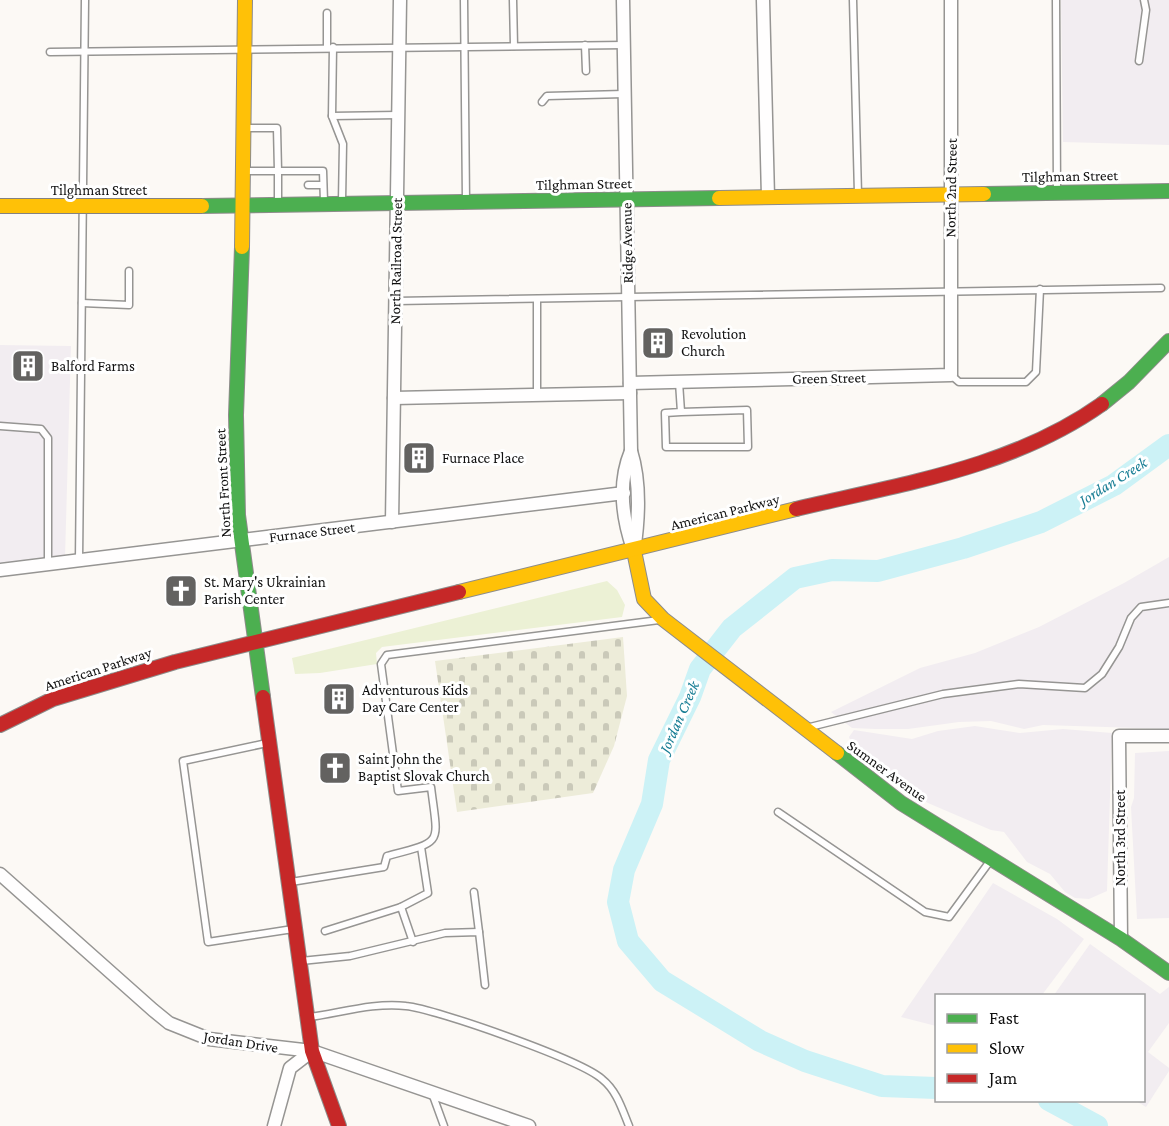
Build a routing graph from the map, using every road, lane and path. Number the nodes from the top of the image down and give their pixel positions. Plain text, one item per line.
1 (85, 0) edge
2 (245, 0) edge
3 (400, 0) edge
4 (464, 0) edge
5 (513, 0) edge
6 (623, 0) edge
7 (763, 0) edge
8 (853, 0) edge
9 (951, 0) edge
10 (1056, 0) edge
11 (1144, 0) edge
12 (327, 13) dead end
13 (585, 45) junction
14 (624, 45) junction
15 (464, 46) junction
16 (514, 46) junction
17 (399, 47) junction
18 (244, 48) junction
19 (330, 48) junction
20 (84, 51) junction
21 (50, 52) dead end
22 (1139, 61) dead end
23 (586, 71) dead end
24 (625, 94) junction
25 (542, 102) dead end
26 (398, 115) junction
27 (332, 116) junction
28 (244, 128) junction
29 (244, 171) junction
30 (278, 171) junction
31 (278, 185) junction
32 (286, 185) dead end
33 (308, 185) dead end
34 (324, 185) junction
35 (1167, 191) edge
36 (1057, 192) junction
37 (949, 195) junction
38 (858, 196) junction
39 (768, 197) junction
40 (627, 200) junction
41 (466, 202) junction
42 (397, 203) junction
43 (324, 205) junction
44 (342, 205) junction
45 (0, 206) edge
46 (278, 206) junction
47 (243, 207) junction
48 (129, 271) dead end
49 (1161, 288) dead end
50 (1040, 289) junction
51 (950, 290) junction
52 (628, 296) junction
53 (537, 299) junction
54 (395, 301) junction
55 (82, 303) junction
56 (1169, 341) edge
57 (951, 375) junction
58 (679, 382) junction
59 (630, 388) junction
60 (537, 395) junction
61 (394, 398) junction
62 (681, 412) junction
63 (0, 426) edge
64 (631, 451) junction
65 (624, 493) junction
66 (392, 522) junction
67 (242, 541) junction
68 (634, 551) junction
69 (79, 562) junction
70 (48, 565) junction
71 (0, 570) edge
72 (1169, 603) edge
73 (663, 619) junction
74 (255, 643) junction
75 (0, 725) edge
76 (803, 729) junction
77 (1169, 735) edge
78 (268, 743) junction
79 (778, 812) dead end
80 (421, 848) junction
81 (990, 860) junction
82 (0, 874) edge
83 (288, 883) junction
84 (474, 892) dead end
85 (401, 907) junction
86 (293, 928) junction
87 (325, 931) dead end
88 (479, 932) junction
89 (1120, 939) junction
90 (413, 942) junction
91 (298, 961) junction
92 (1169, 973) edge
93 (485, 985) dead end
94 (307, 1017) junction
95 (312, 1052) junction
96 (432, 1093) junction
97 (274, 1126) edge
98 (339, 1126) edge
99 (444, 1126) edge
100 (529, 1126) edge
101 (629, 1126) edge

1 - 20 lane
2 - 18 main road, North Front Street
3 - 17 street, North Railroad Street
4 - 15 lane
5 - 16 lane
6 - 14 street, Ridge Avenue
7 - 39 street
8 - 38 lane
9 - 37 street, North 2nd Street
10 - 36 lane
11 - 22 lane
12 - 19 lane
13 - 14 lane
13 - 16 lane
13 - 23 lane
14 - 24 street, Ridge Avenue
15 - 16 lane
15 - 17 lane
15 - 41 lane
17 - 19 lane
17 - 26 street, North Railroad Street
18 - 19 lane
18 - 20 lane
18 - 28 main road, North Front Street
19 - 27 lane
20 - 21 lane
20 - 55 lane
24 - 25 lane
24 - 40 street, Ridge Avenue
26 - 27 lane
26 - 42 street, North Railroad Street
27 - 44 lane
28 - 29 main road, North Front Street
28 - 30 lane
29 - 30 lane
29 - 47 main road, North Front Street
30 - 31 lane
30 - 34 lane
31 - 32 lane
31 - 46 lane
33 - 34 lane
34 - 43 lane
35 - 36 main road, Tilghman Street
36 - 37 main road, Tilghman Street
37 - 38 main road, Tilghman Street
37 - 51 street, North 2nd Street
38 - 39 main road, Tilghman Street
39 - 40 main road, Tilghman Street
40 - 41 main road, Tilghman Street
40 - 52 street, Ridge Avenue
41 - 42 main road, Tilghman Street
42 - 44 main road, Tilghman Street
42 - 54 street, North Railroad Street
43 - 44 main road, Tilghman Street
43 - 46 main road, Tilghman Street
45 - 47 main road, Tilghman Street, bridge
46 - 47 main road, Tilghman Street
47 - 67 main road, North Front Street
48 - 55 lane
49 - 50 lane
50 - 51 lane
50 - 57 lane, Green Street
51 - 52 lane
51 - 57 street, North 2nd Street
52 - 53 lane
52 - 59 street, Ridge Avenue
53 - 54 lane
53 - 60 lane
54 - 61 street, North Railroad Street
55 - 69 lane
56 - 68 main road, American Parkway
57 - 58 street, Green Street
58 - 59 street, Green Street
58 - 62 lane
59 - 60 street, Green Street
59 - 64 street, Ridge Avenue
60 - 61 street, Green Street
61 - 66 street, North Railroad Street
62 - 62 lane
63 - 70 lane
64 - 65 street, Ridge Avenue
64 - 68 street, Ridge Avenue
65 - 66 street, Furnace Street
65 - 68 street, Ridge Avenue
66 - 67 street, Furnace Street
67 - 69 street, Furnace Street
67 - 74 main road, North Front Street
68 - 73 main road, Sumner Avenue
68 - 74 main road, American Parkway
69 - 70 street, Furnace Street
70 - 71 street, Furnace Street
72 - 76 lane
73 - 76 main road, Sumner Avenue
73 - 80 lane
74 - 75 main road, American Parkway
74 - 78 main road, North Front Street
76 - 81 main road, Sumner Avenue
77 - 89 street, North 3rd Street
78 - 83 main road, North Front Street
78 - 86 lane
79 - 81 lane
80 - 83 lane
80 - 85 lane
81 - 89 main road, Sumner Avenue
82 - 95 street, Jordan Drive
83 - 86 main road, North Front Street
84 - 88 lane
85 - 87 lane
85 - 90 lane
86 - 91 main road, North Front Street
88 - 90 lane
88 - 93 lane
89 - 92 main road, Sumner Avenue
90 - 91 lane
91 - 94 main road, North Front Street
94 - 95 main road, North Front Street
94 - 101 lane
95 - 96 street, Jordan Drive
95 - 97 street
95 - 98 main road, North Front Street
96 - 99 lane
96 - 100 street, Jordan Drive

